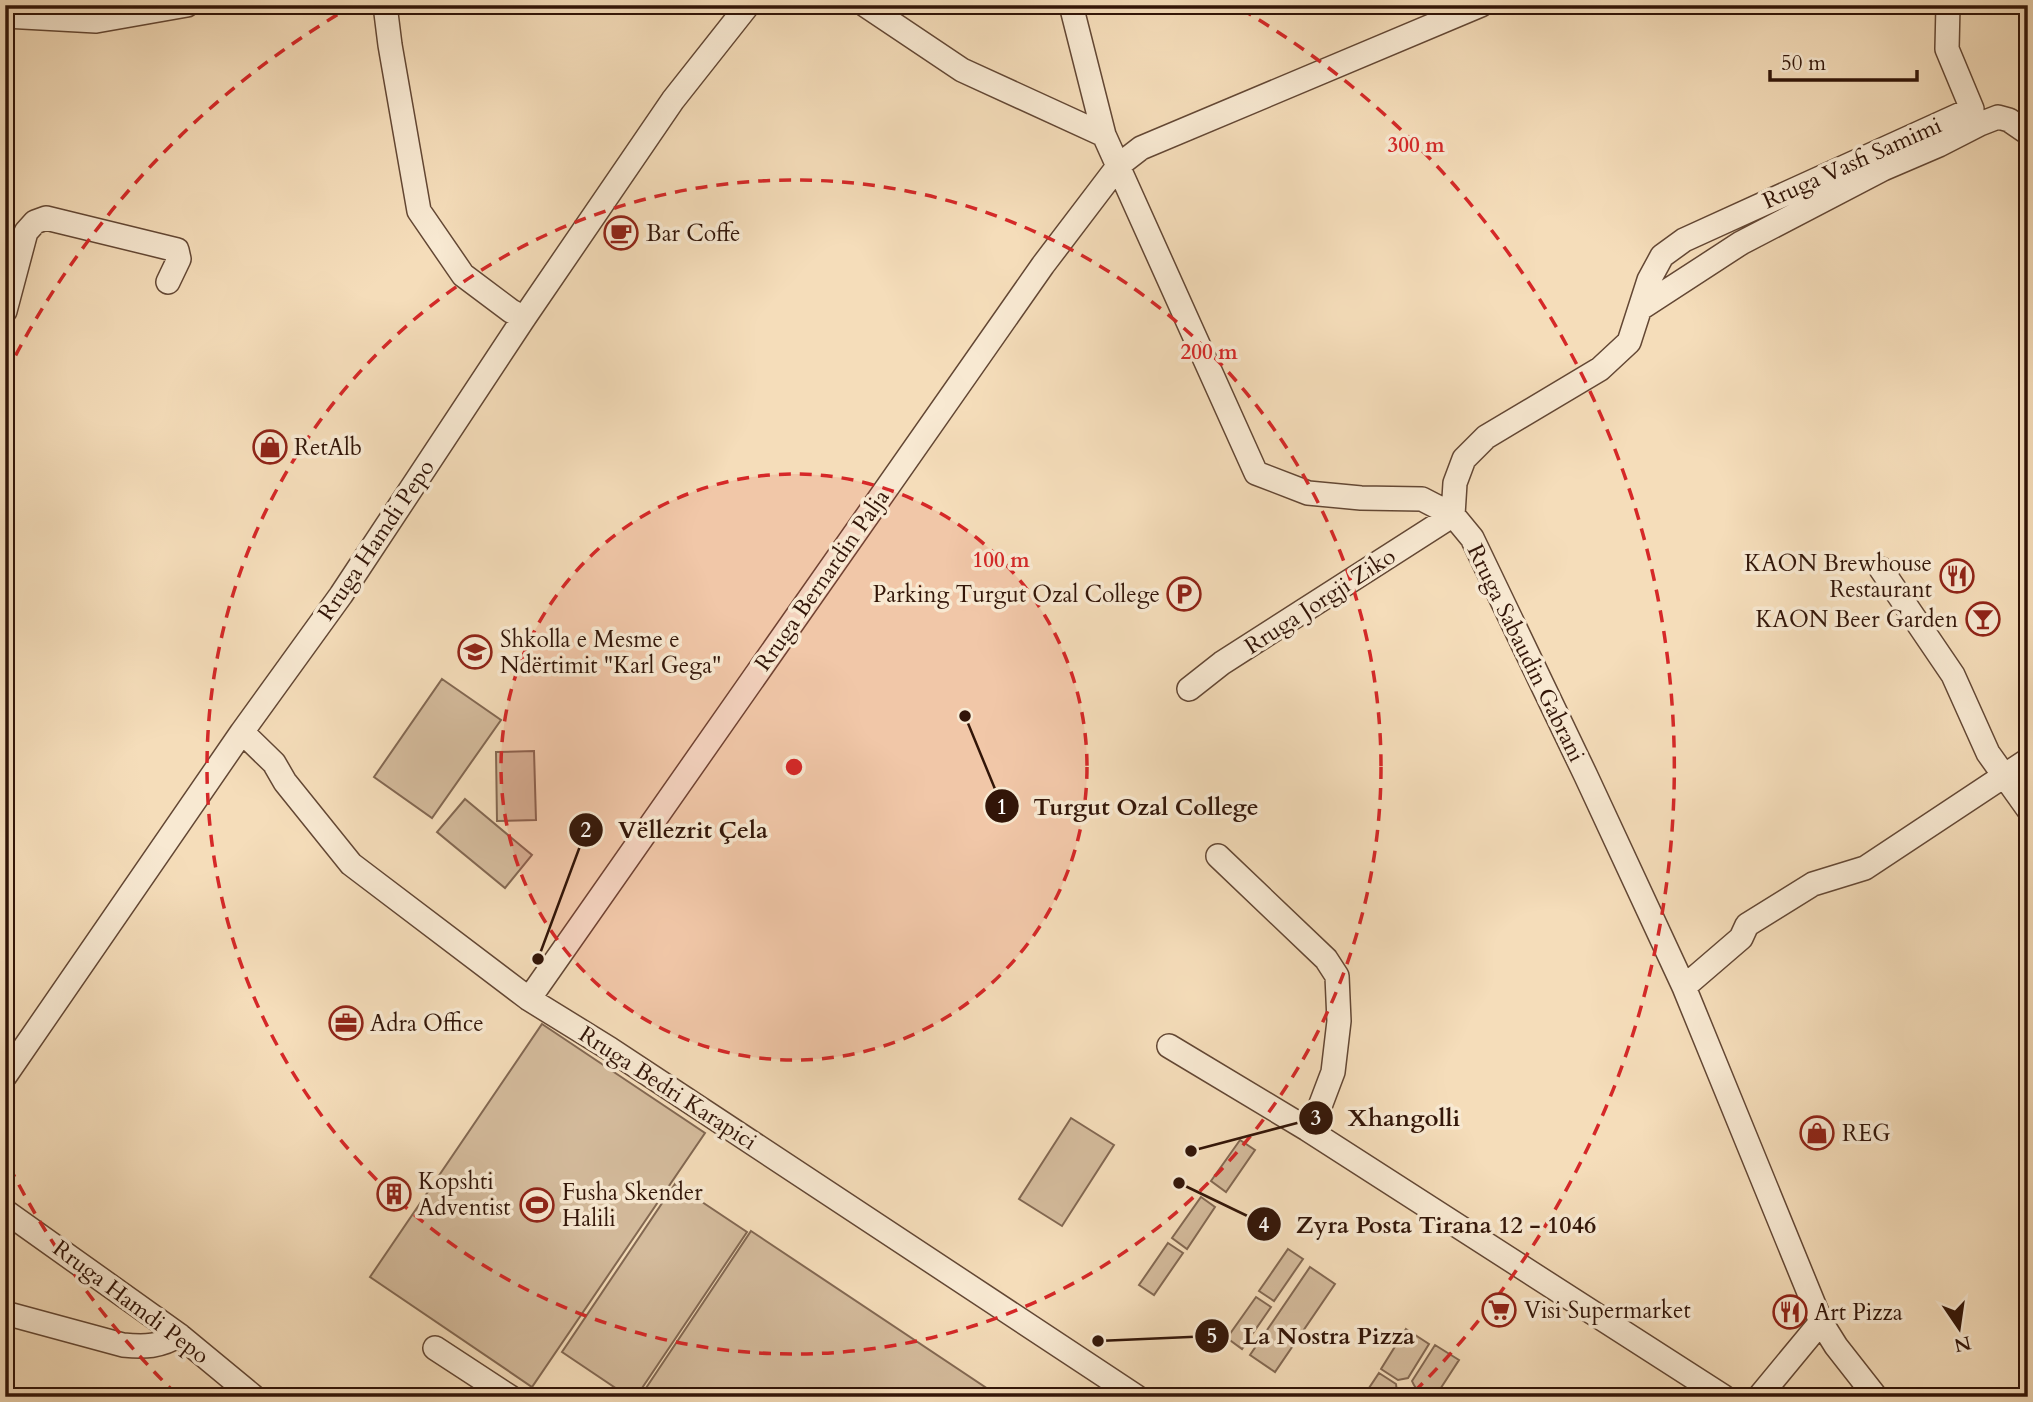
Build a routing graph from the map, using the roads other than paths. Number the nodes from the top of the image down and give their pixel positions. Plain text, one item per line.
1 (187, 5) edge
2 (385, 5) edge
3 (748, 5) edge
4 (865, 5) edge
5 (1071, 5) edge
6 (1481, 5) edge
7 (1948, 5) edge
8 (5, 16) edge
9 (2028, 133) edge
10 (1104, 135) junction
11 (1119, 165) junction
12 (168, 282) dead end
13 (1641, 308) junction
14 (5, 311) edge
15 (524, 318) junction
16 (1453, 515) junction
17 (1881, 569) dead end
18 (1189, 689) dead end
19 (242, 732) junction
20 (2028, 760) edge
21 (2005, 776) junction
22 (2028, 809) edge
23 (1218, 856) dead end
24 (1684, 987) junction
25 (529, 999) junction
26 (1169, 1046) dead end
27 (5, 1076) edge
28 (1307, 1129) junction
29 (5, 1211) edge
30 (5, 1313) edge
31 (1821, 1322) junction
32 (179, 1335) junction
33 (435, 1348) dead end
34 (254, 1397) edge
35 (510, 1397) edge
36 (1137, 1397) edge
37 (1724, 1397) edge
38 (1759, 1397) edge
39 (1876, 1397) edge

1 - 8 street
2 - 15 street
3 - 15 street, Rruga Hamdi Pepo
4 - 10 street
5 - 10 street, Rruga Sabaudin Gabrani
6 - 11 street, Rruga Bernardin Palja
7 - 13 street, Rruga Vasfi Samimi
9 - 13 street
10 - 11 street, Rruga Sabaudin Gabrani
11 - 16 street, Rruga Sabaudin Gabrani
11 - 25 street, Rruga Bernardin Palja
12 - 14 street
13 - 16 street, Rruga Vasfi Samimi
15 - 19 street, Rruga Hamdi Pepo
16 - 18 street, Rruga Jorgji Ziko
16 - 24 street, Rruga Sabaudin Gabrani
17 - 21 street
19 - 25 street, Rruga Bedri Karapici
19 - 27 street, Rruga Hamdi Pepo
20 - 21 street
21 - 22 street
21 - 24 street
23 - 28 street
24 - 31 street, Rruga Sabaudin Gabrani
25 - 36 street, Rruga Bedri Karapici
26 - 28 street
28 - 37 street
29 - 32 street, Rruga Hamdi Pepo
30 - 32 street
31 - 38 street
31 - 39 street, Rruga Sabaudin Gabrani
32 - 34 street, Rruga Hamdi Pepo
33 - 35 street

